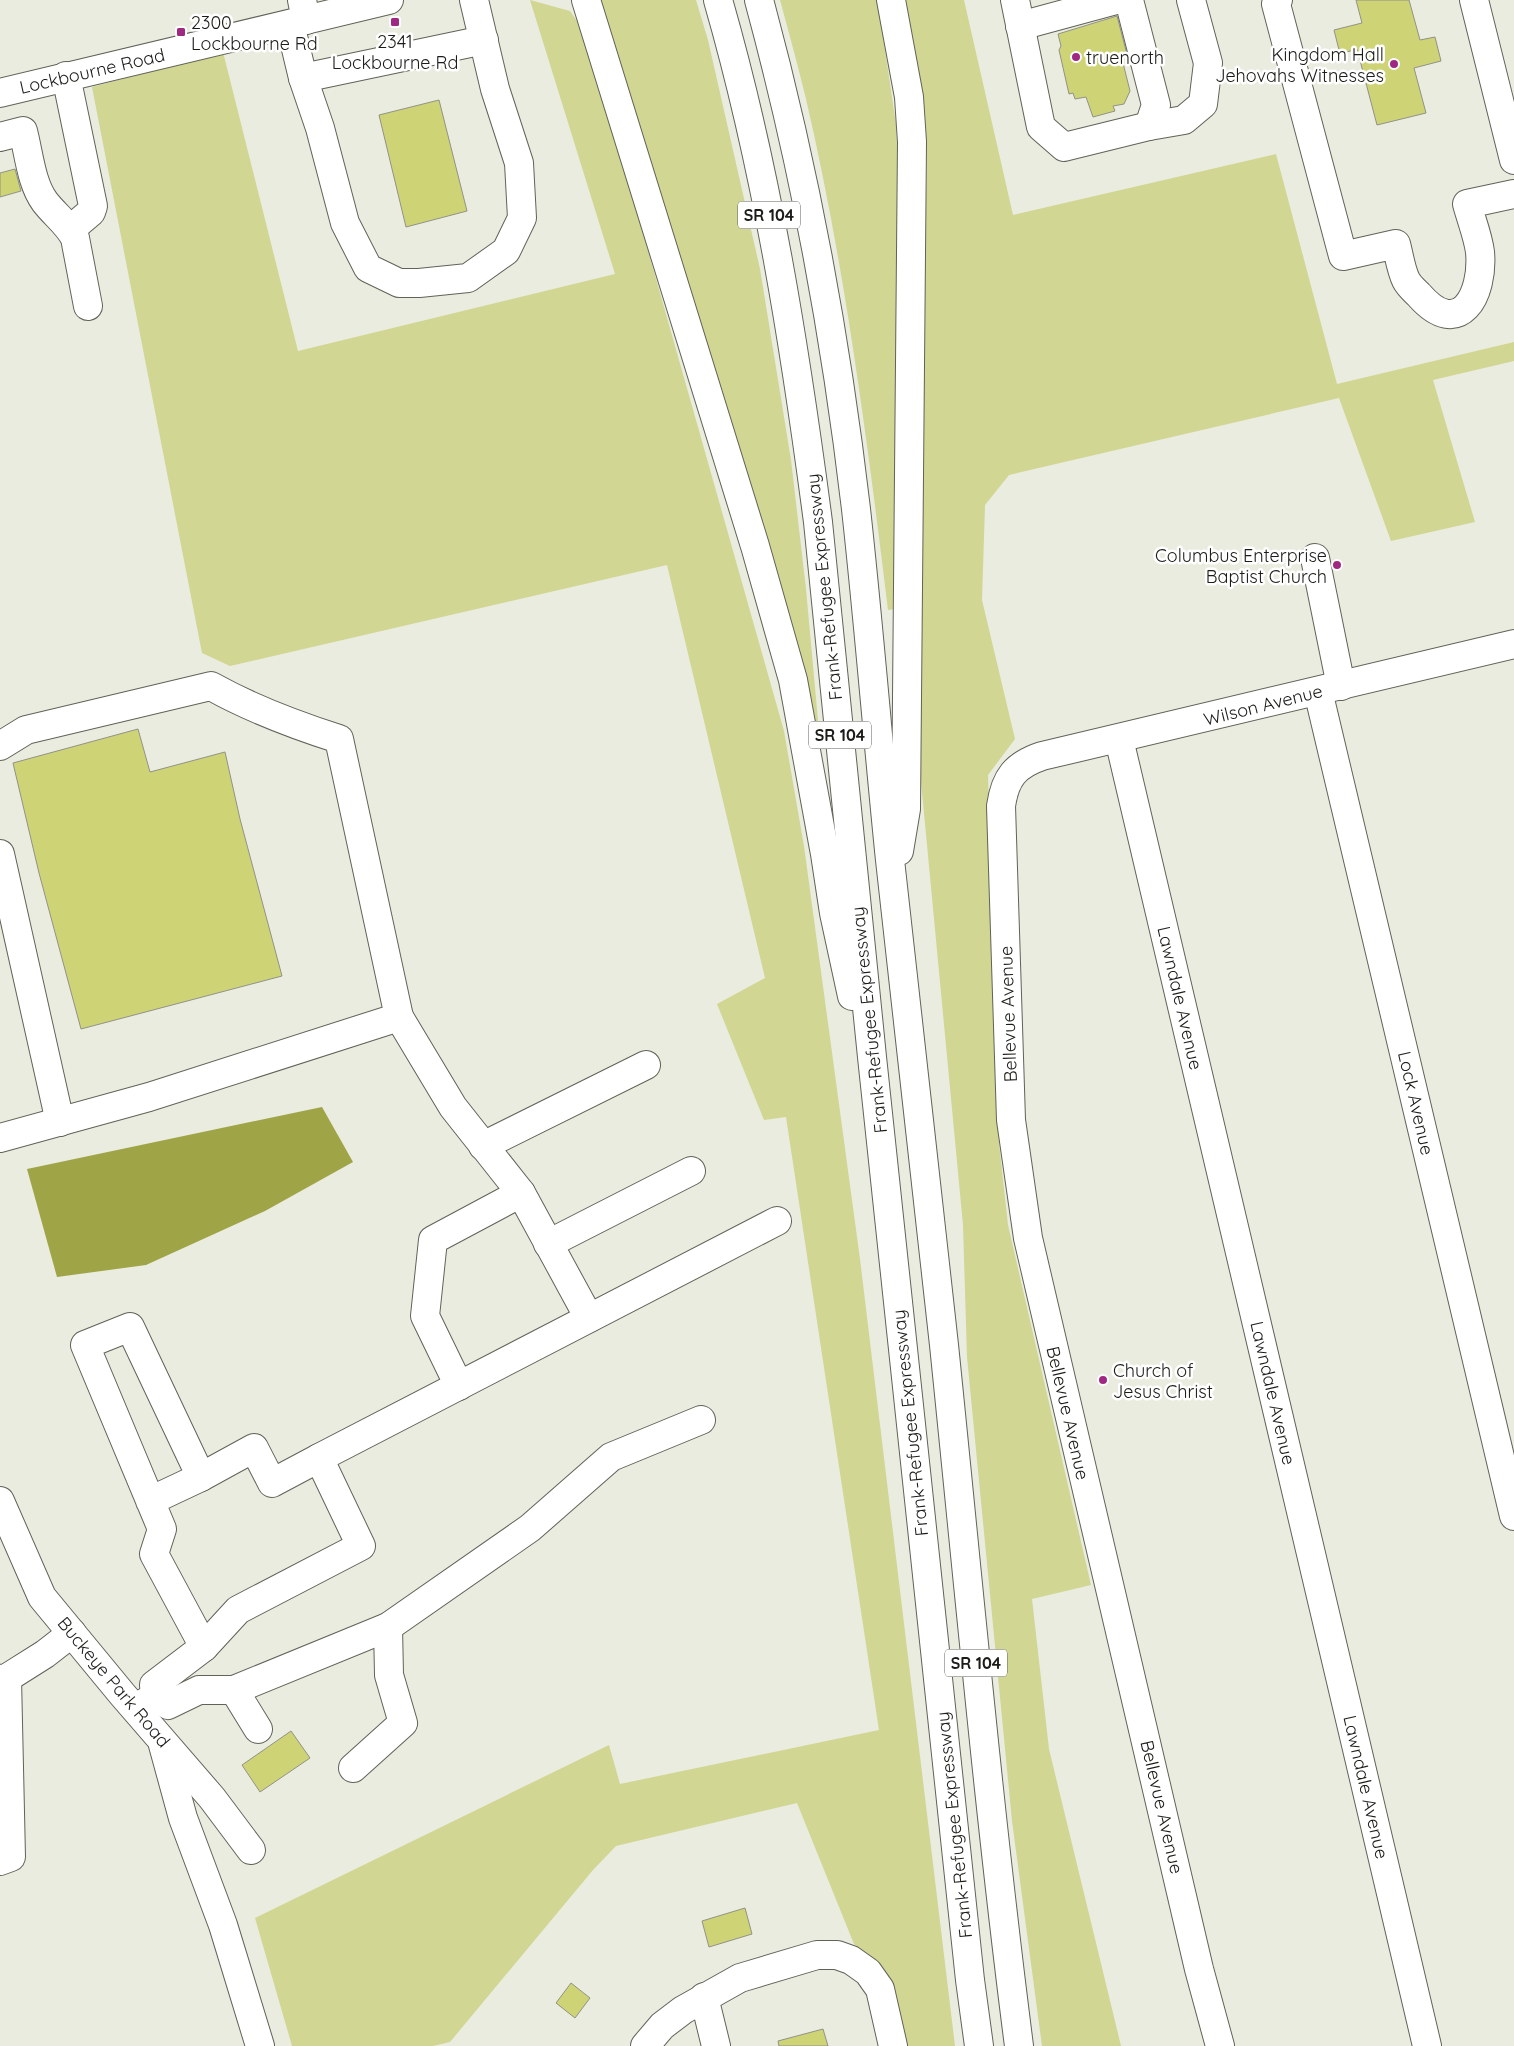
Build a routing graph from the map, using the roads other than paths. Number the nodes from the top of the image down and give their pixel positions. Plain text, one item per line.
1 (389, 0) edge
2 (474, 0) edge
3 (586, 0) edge
4 (891, 0) edge
5 (1015, 0) edge
6 (1116, 0) edge
7 (1129, 0) edge
8 (1191, 0) edge
9 (1278, 0) edge
10 (1474, 0) edge
11 (760, 4) edge
12 (721, 9) edge
13 (300, 14) edge
14 (1020, 26) junction
15 (484, 40) junction
16 (66, 76) junction
17 (303, 78) junction
18 (0, 93) edge
19 (1149, 126) junction
20 (0, 137) edge
21 (1514, 160) edge
22 (1514, 194) edge
23 (71, 229) junction
24 (88, 306) dead end
25 (1315, 558) dead end
26 (1514, 644) edge
27 (1330, 688) junction
28 (1119, 739) junction
29 (0, 746) edge
30 (1015, 772) joint
31 (0, 854) edge
32 (893, 882) junction
33 (398, 1017) junction
34 (872, 1057) junction
35 (646, 1065) dead end
36 (50, 1124) junction
37 (0, 1138) edge
38 (483, 1146) junction
39 (691, 1171) dead end
40 (521, 1193) junction
41 (777, 1221) dead end
42 (548, 1244) junction
43 (589, 1318) junction
44 (459, 1386) junction
45 (700, 1420) dead end
46 (319, 1458) junction
47 (202, 1476) junction
48 (0, 1501) edge
49 (150, 1502) junction
50 (1514, 1516) edge
51 (388, 1627) junction
52 (72, 1633) junction
53 (204, 1647) junction
54 (3, 1678) edge
55 (234, 1690) junction
56 (145, 1702) junction
57 (258, 1729) dead end
58 (161, 1739) junction
59 (353, 1768) dead end
60 (251, 1850) dead end
61 (0, 1861) edge
62 (704, 1996) junction
63 (260, 2046) edge
64 (645, 2046) edge
65 (716, 2046) edge
66 (893, 2046) edge
67 (979, 2046) edge
68 (1019, 2046) edge
69 (1220, 2046) edge
70 (1427, 2046) edge

1 - 13 main road, Lockbourne Road
2 - 15 main road
3 - 34 main road
4 - 32 main road
5 - 14 main road
6 - 14 main road
7 - 19 main road
8 - 19 main road
9 - 22 main road
10 - 21 main road
11 - 32 main road, SR 104
12 - 34 main road, Frank-Refugee Expressway / SR 104
13 - 16 main road, Lockbourne Road
13 - 17 main road
14 - 19 main road
15 - 17 main road
15 - 17 main road
16 - 18 main road, Lockbourne Road
16 - 23 main road
20 - 23 main road
23 - 24 main road
25 - 27 main road, Lock Avenue
26 - 27 main road, Wilson Avenue
27 - 28 main road, Wilson Avenue
27 - 50 main road, Lock Avenue
28 - 30 main road, Wilson Avenue
28 - 70 main road, Lawndale Avenue
29 - 33 main road
30 - 69 main road, Bellevue Avenue
31 - 36 main road
32 - 68 main road, SR 104
33 - 36 main road
33 - 38 main road
34 - 67 main road, Frank-Refugee Expressway / SR 104
35 - 38 main road
36 - 37 main road
38 - 40 main road
39 - 42 main road
40 - 42 main road
40 - 44 main road
41 - 43 main road
42 - 43 main road
43 - 44 main road
44 - 46 main road
45 - 51 main road
46 - 47 main road
46 - 53 main road
47 - 49 main road
47 - 49 main road
48 - 52 main road, Buckeye Park Road
49 - 53 main road
51 - 55 main road
51 - 59 main road
52 - 54 main road
52 - 56 main road, Buckeye Park Road
53 - 56 main road
54 - 61 main road
55 - 56 main road
55 - 57 main road
56 - 58 main road, Buckeye Park Road
58 - 60 main road, Buckeye Park Road
58 - 63 main road
62 - 64 main road
62 - 65 main road
62 - 66 main road

